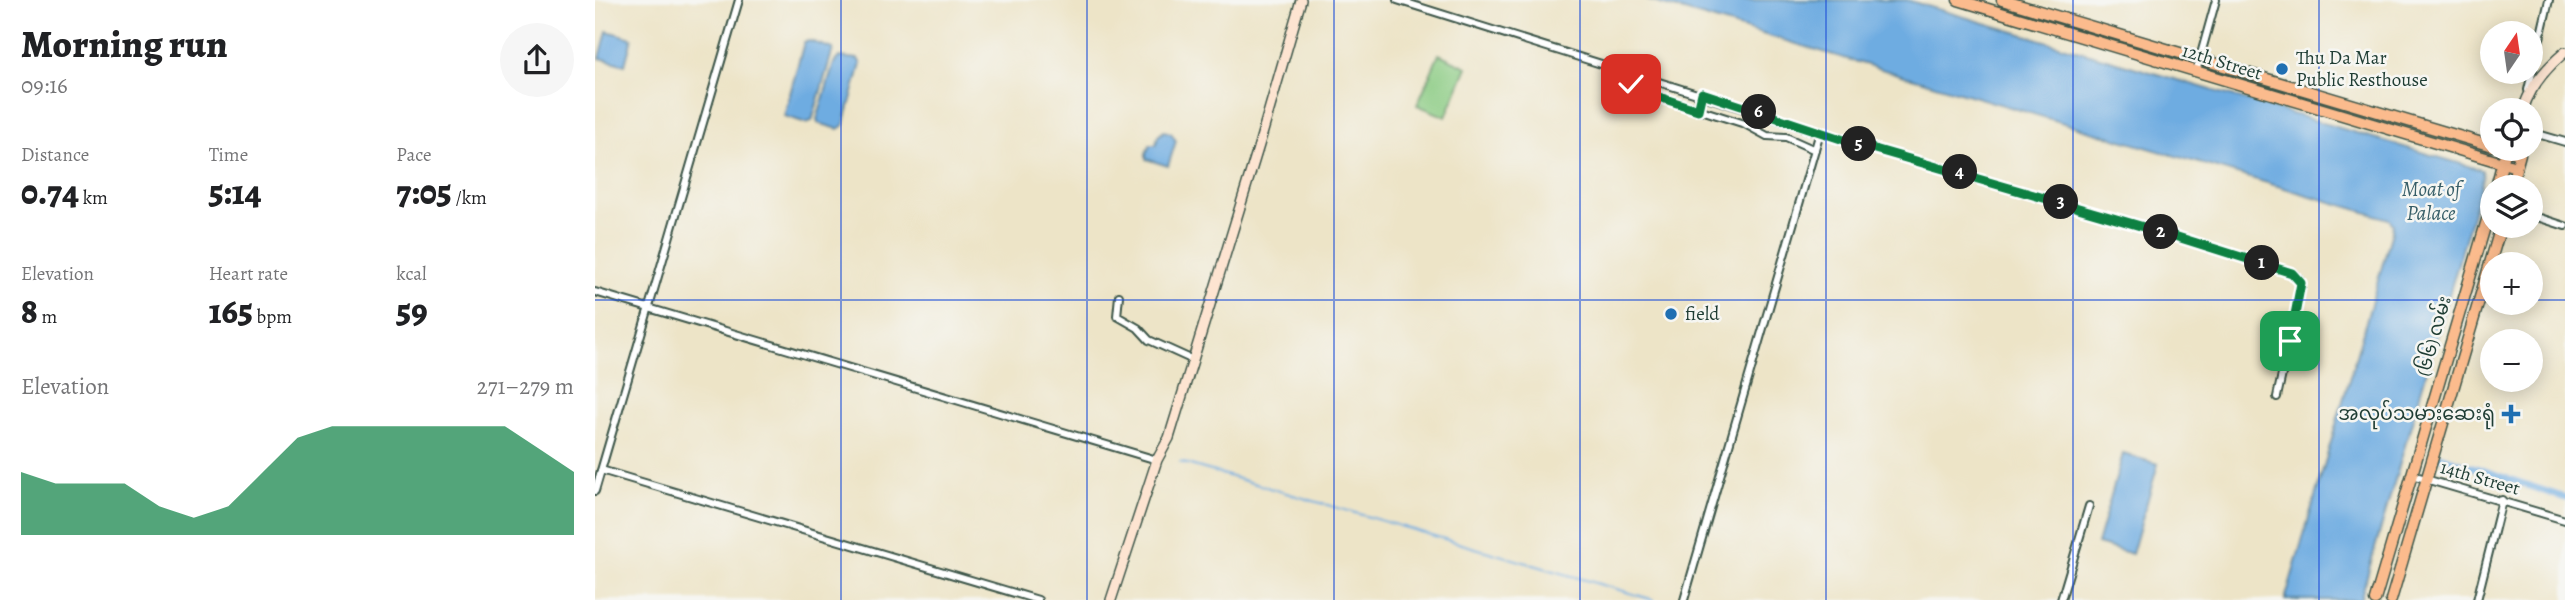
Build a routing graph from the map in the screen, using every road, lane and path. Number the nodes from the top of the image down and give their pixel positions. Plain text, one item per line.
1 (739, 0) edge
2 (1301, 0) edge
3 (1397, 0) edge
4 (1958, 0) edge
5 (2002, 0) edge
6 (2549, 0) edge
7 (2215, 3) edge
8 (2032, 4) edge
9 (2565, 52) edge
10 (2200, 59) junction
11 (1629, 71) junction
12 (2196, 72) junction
13 (1702, 93) junction
14 (2527, 95) junction
15 (2526, 98) edge
16 (1698, 110) junction
17 (1820, 132) junction
18 (2543, 136) edge
19 (2480, 142) edge
20 (2565, 142) edge
21 (1815, 150) junction
22 (2502, 161) edge
23 (2517, 161) edge
24 (2502, 164) junction
25 (2516, 167) junction
26 (2499, 175) edge
27 (2514, 175) edge
28 (2543, 219) edge
29 (2565, 226) edge
30 (2482, 238) edge
31 (2497, 238) edge
32 (595, 292) edge
33 (1119, 296) dead end
34 (648, 308) junction
35 (1193, 360) junction
36 (2277, 397) dead end
37 (1157, 460) junction
38 (595, 462) edge
39 (602, 467) junction
40 (2412, 475) junction
41 (2425, 479) junction
42 (596, 487) edge
43 (2502, 500) junction
44 (2089, 506) dead end
45 (2565, 520) edge
46 (1038, 600) edge
47 (1111, 600) edge
48 (1684, 600) edge
49 (2061, 600) edge
50 (2375, 600) edge
51 (2391, 600) edge
52 (2477, 600) edge

1 - 34 street
2 - 35 street
3 - 11 street
4 - 12 main road, 12th Street
5 - 8 main road, 12th Street
6 - 14 street
7 - 10 street
8 - 10 main road, 12th Street
9 - 14 street
10 - 12 street
10 - 19 main road, 12th Street
11 - 13 street
11 - 16 street
12 - 24 main road, 12th Street
13 - 16 street
13 - 17 street
14 - 15 street
16 - 21 street
17 - 21 street
17 - 36 street
18 - 20 street
21 - 48 street
22 - 24 main road
23 - 25 main road
24 - 25 main road, 12th Street
24 - 26 main road
25 - 27 main road
28 - 29 street
30 - 40 main road, (၆၆) လမ်း
31 - 41 main road, (၆၆) လမ်း
32 - 34 street
33 - 35 street
34 - 37 street
34 - 39 street
35 - 37 street
37 - 47 street
38 - 39 street
39 - 42 street
39 - 46 street
40 - 41 street, 14th Street
40 - 50 main road, (၆၆) လမ်း
41 - 43 street, 14th Street
41 - 51 main road, (၆၆) လမ်း
43 - 45 street, 14th Street
43 - 52 street
44 - 49 street

